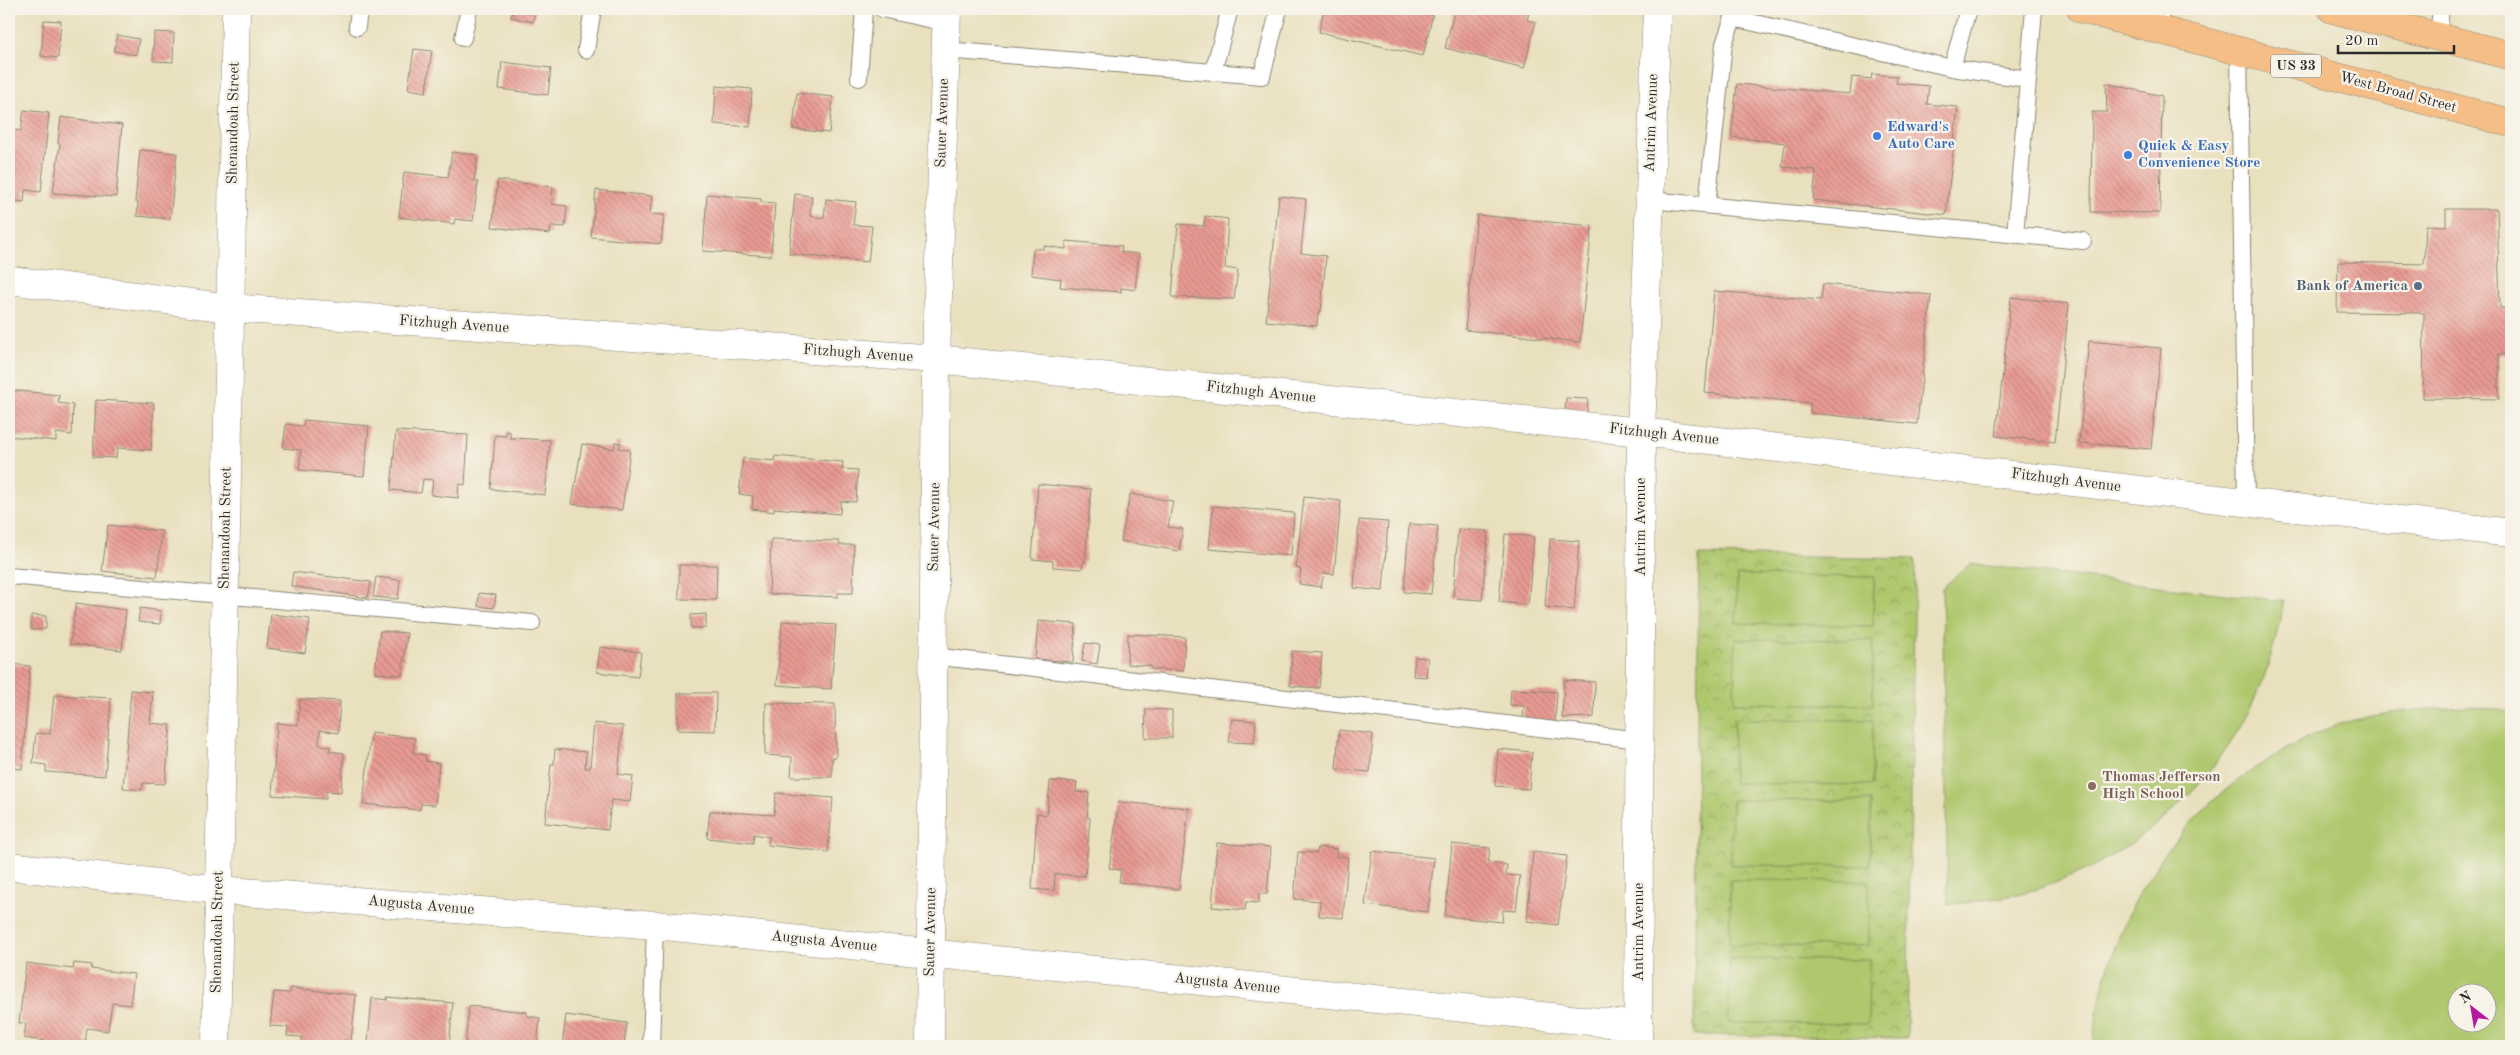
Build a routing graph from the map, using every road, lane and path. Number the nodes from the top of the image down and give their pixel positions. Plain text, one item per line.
1 (236, 9) edge
2 (359, 9) edge
3 (469, 9) edge
4 (593, 9) edge
5 (864, 9) edge
6 (882, 9) edge
7 (1230, 9) edge
8 (1279, 9) edge
9 (1657, 9) edge
10 (1968, 9) edge
11 (2034, 9) edge
12 (2081, 9) edge
13 (2332, 9) edge
14 (2441, 9) edge
15 (1735, 13) edge
16 (947, 16) edge
17 (2385, 16) edge
18 (2160, 19) edge
19 (357, 27) dead end
20 (2438, 37) junction
21 (463, 38) dead end
22 (586, 50) dead end
23 (945, 50) junction
24 (2239, 51) junction
25 (2511, 56) edge
26 (1952, 68) junction
27 (1212, 72) junction
28 (859, 78) dead end
29 (2028, 80) junction
30 (2511, 123) edge
31 (1650, 200) junction
32 (1706, 205) junction
33 (2015, 234) junction
34 (2084, 241) dead end
35 (9, 280) edge
36 (230, 308) junction
37 (936, 360) junction
38 (1641, 432) junction
39 (2246, 502) junction
40 (2511, 533) edge
41 (9, 576) edge
42 (225, 597) junction
43 (532, 623) dead end
44 (933, 656) junction
45 (1640, 740) junction
46 (9, 866) edge
47 (219, 890) junction
48 (655, 925) junction
49 (930, 953) junction
50 (1638, 1036) edge
51 (216, 1046) edge
52 (651, 1046) edge
53 (930, 1046) edge

1 - 36 street, Shenandoah Street
2 - 19 lane
3 - 21 lane
4 - 22 lane
5 - 28 lane
6 - 16 lane
7 - 27 lane
8 - 27 lane
9 - 31 street, Antrim Avenue
10 - 26 lane
11 - 29 lane
12 - 18 main road, West Broad Street / US 33
13 - 17 main road
14 - 20 lane
15 - 26 lane
15 - 32 lane
16 - 23 street, Sauer Avenue
17 - 20 main road
18 - 24 main road, West Broad Street / US 33
20 - 25 main road
23 - 27 lane
23 - 37 street, Sauer Avenue
24 - 30 main road, West Broad Street / US 33
24 - 39 lane
26 - 29 lane
29 - 33 lane
31 - 32 lane
31 - 38 street, Antrim Avenue
32 - 33 lane
33 - 34 lane
35 - 36 street, Fitzhugh Avenue
36 - 37 street, Fitzhugh Avenue
36 - 42 street, Shenandoah Street
37 - 38 street, Fitzhugh Avenue
37 - 44 street, Sauer Avenue
38 - 39 street, Fitzhugh Avenue
38 - 45 street, Antrim Avenue
39 - 40 street, Fitzhugh Avenue
41 - 42 lane
42 - 43 lane
42 - 47 street, Shenandoah Street
44 - 45 lane
44 - 49 street, Sauer Avenue
45 - 50 street, Antrim Avenue
46 - 47 street, Augusta Avenue
47 - 48 street, Augusta Avenue
47 - 51 street, Shenandoah Street
48 - 49 street, Augusta Avenue
48 - 52 lane
49 - 50 street, Augusta Avenue
49 - 53 street, Sauer Avenue

